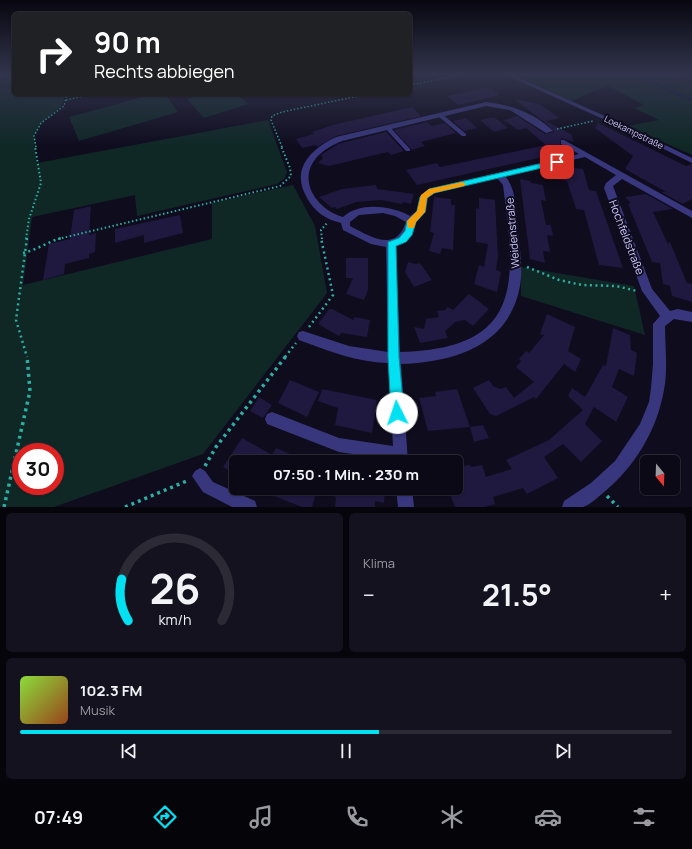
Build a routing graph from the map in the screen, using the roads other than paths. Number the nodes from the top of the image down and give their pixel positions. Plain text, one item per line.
1 (563, 99) edge
2 (440, 115) junction
3 (387, 127) junction
4 (549, 131) road end
5 (464, 135) dead end
6 (564, 142) dead end
7 (408, 150) dead end
8 (585, 155) junction
9 (692, 161) edge
10 (499, 175) junction
11 (621, 175) junction
12 (692, 215) edge
13 (345, 221) junction
14 (412, 221) junction
15 (391, 245) junction
16 (667, 316) junction
17 (692, 316) edge
18 (303, 336) road end
19 (394, 357) junction
20 (272, 419) dead end
21 (387, 455) edge
22 (401, 455) edge
23 (200, 476) road end
24 (405, 495) edge
25 (248, 507) edge
26 (406, 507) edge
27 (570, 507) edge

1 - 9 street, Loekampstraße
2 - 3 street
2 - 4 street
2 - 5 lane
3 - 7 lane
3 - 13 street
6 - 8 street
8 - 10 street
8 - 11 street
10 - 14 street
10 - 19 street, Weidenstraße
11 - 12 street
11 - 16 street, Hochfeldstraße
13 - 14 street
13 - 15 street
14 - 15 street
15 - 19 street
16 - 17 street
16 - 27 street
18 - 19 street, Weidenstraße
19 - 22 street
20 - 21 street
23 - 25 street
24 - 26 street

